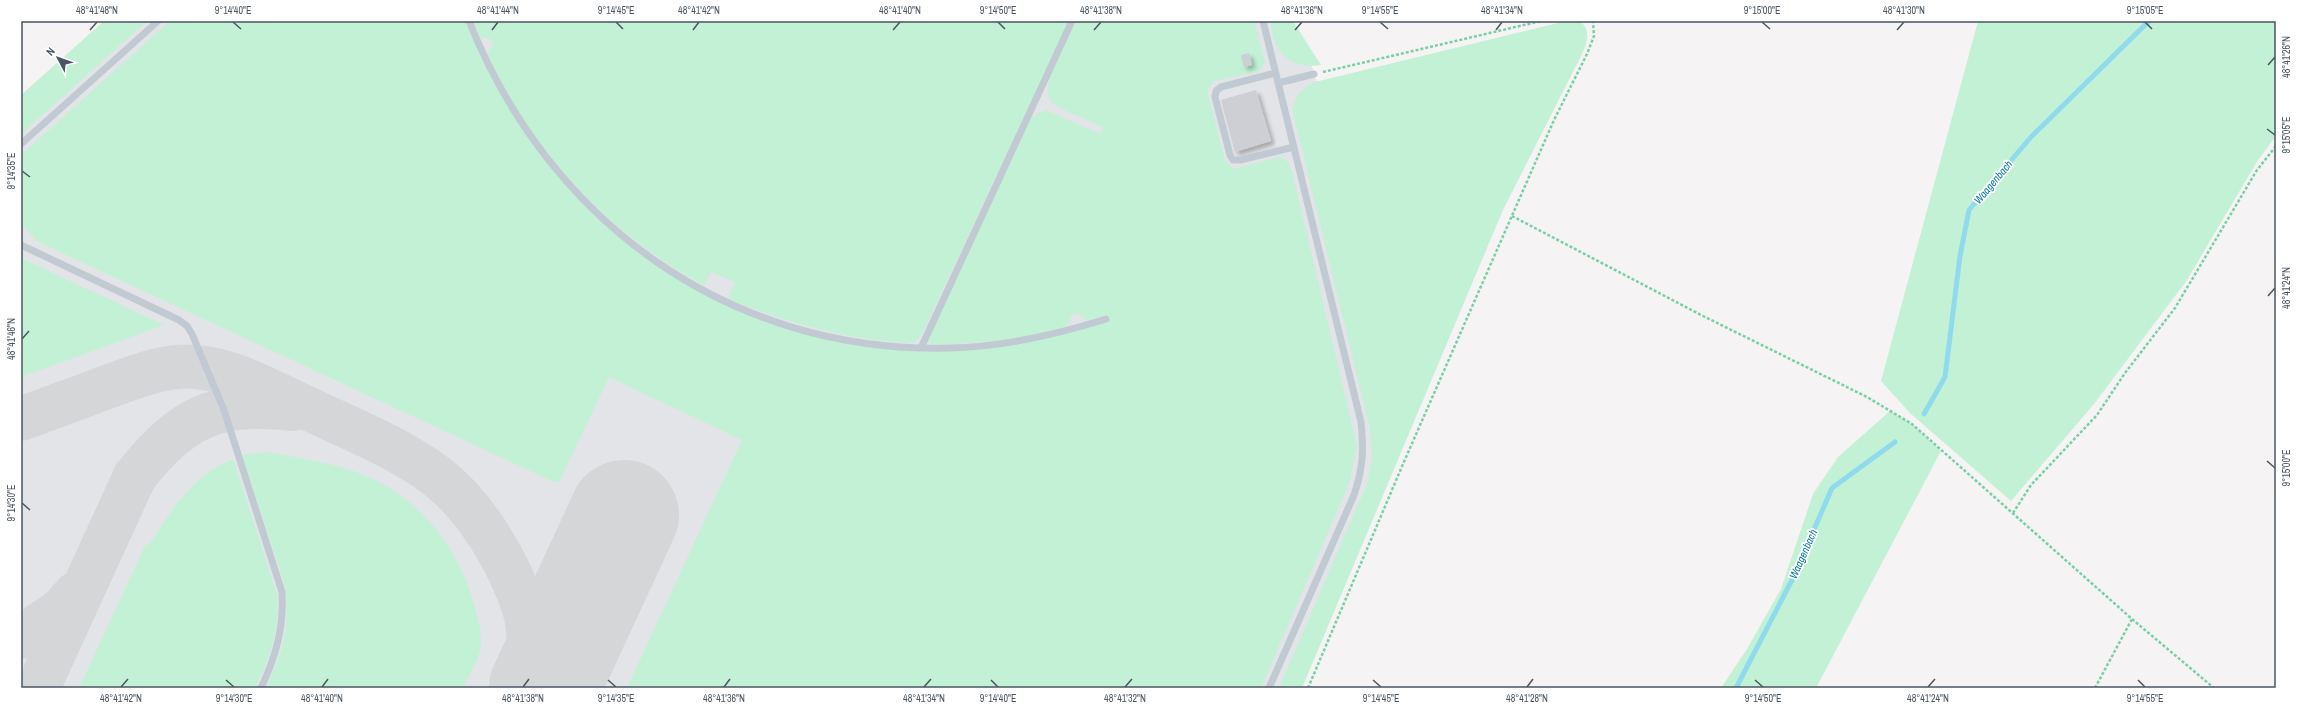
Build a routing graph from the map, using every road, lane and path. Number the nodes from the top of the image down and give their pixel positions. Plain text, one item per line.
1 (158, 21) edge
2 (469, 21) edge
3 (1072, 21) edge
4 (1263, 21) edge
5 (1541, 21) edge
6 (1594, 21) edge
7 (1275, 73) junction
8 (1314, 74) joint
9 (1278, 83) junction
10 (21, 144) edge
11 (2276, 146) edge
12 (1294, 147) junction
13 (1512, 216) junction
14 (21, 245) edge
15 (1106, 319) dead end
16 (921, 348) junction
17 (2013, 513) junction
18 (2132, 619) junction
19 (260, 688) edge
20 (1269, 688) edge
21 (1308, 688) edge
22 (2095, 688) edge
23 (2214, 688) edge

1 - 10 lane
2 - 16 lane
3 - 16 lane
4 - 7 lane
5 - 8 path
6 - 13 path
7 - 9 lane
7 - 12 lane
8 - 9 lane
9 - 12 lane
11 - 17 path
12 - 20 lane
13 - 17 path
13 - 21 path
14 - 19 lane
15 - 16 lane
17 - 18 path
18 - 22 path
18 - 23 path

